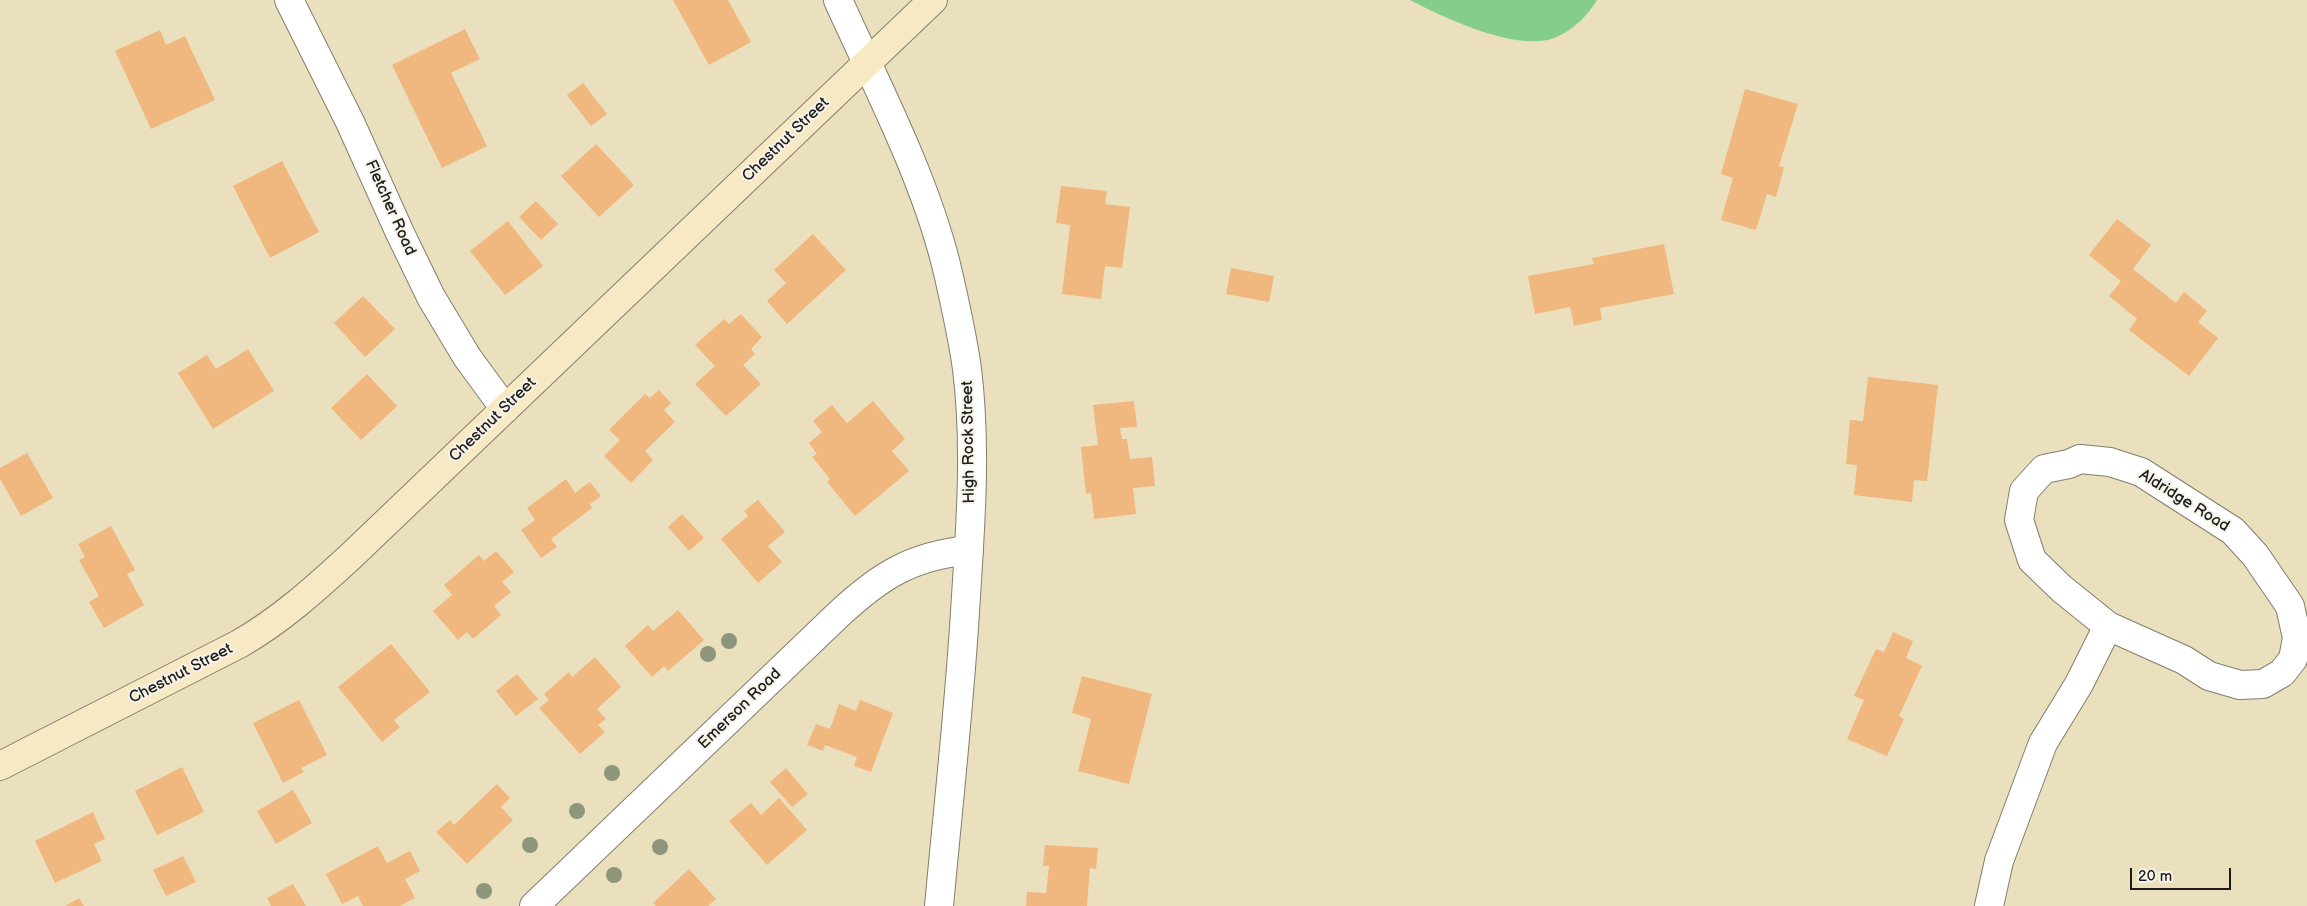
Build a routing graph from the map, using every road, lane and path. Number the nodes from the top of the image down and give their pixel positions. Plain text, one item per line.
1 (289, 0) edge
2 (838, 0) edge
3 (933, 0) edge
4 (867, 64) junction
5 (505, 408) junction
6 (969, 550) junction
7 (2108, 626) junction
8 (0, 766) edge
9 (534, 906) edge
10 (939, 906) edge
11 (1989, 906) edge

1 - 5 street, Fletcher Road
2 - 4 street, High Rock Street
3 - 4 main road, Chestnut Street
4 - 5 main road, Chestnut Street
4 - 6 street, High Rock Street
5 - 8 main road, Chestnut Street
6 - 9 street, Emerson Road
6 - 10 street, High Rock Street
7 - 7 street, Aldridge Road
7 - 11 street

